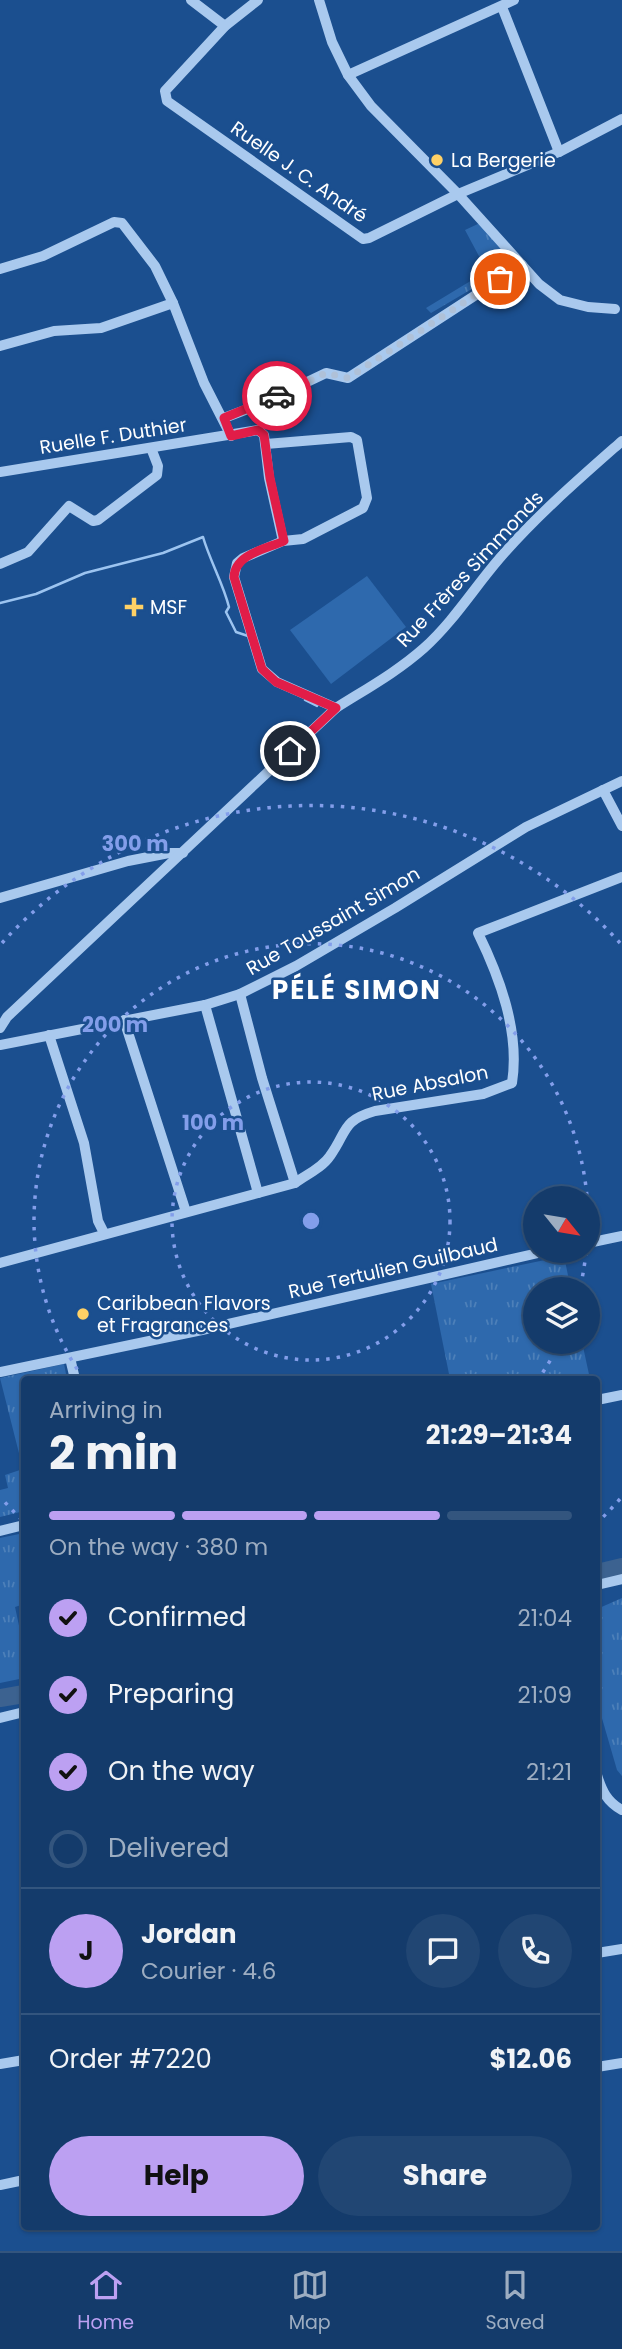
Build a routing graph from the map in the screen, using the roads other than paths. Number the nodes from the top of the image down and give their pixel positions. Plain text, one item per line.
1 (191, 0) edge
2 (258, 0) edge
3 (319, 0) edge
4 (514, 0) edge
5 (502, 7) junction
6 (225, 26) junction
7 (348, 75) junction
8 (622, 119) edge
9 (559, 152) junction
10 (458, 194) junction
11 (522, 265) junction
12 (0, 269) edge
13 (173, 303) junction
14 (618, 308) edge
15 (622, 320) edge
16 (0, 346) edge
17 (224, 418) junction
18 (231, 436) junction
19 (622, 441) edge
20 (266, 444) junction
21 (152, 448) junction
22 (0, 472) edge
23 (284, 541) junction
24 (0, 564) edge
25 (336, 708) junction
26 (622, 781) edge
27 (603, 790) junction
28 (622, 826) edge
29 (183, 853) junction
30 (622, 877) edge
31 (0, 898) edge
32 (240, 994) junction
33 (205, 1005) junction
34 (4, 1013) edge
35 (124, 1020) junction
36 (0, 1028) edge
37 (49, 1035) junction
38 (0, 1045) edge
39 (295, 1183) junction
40 (257, 1194) junction
41 (186, 1212) junction
42 (104, 1233) junction
43 (622, 1236) edge
44 (600, 1241) edge
45 (523, 1256) edge
46 (0, 1263) edge
47 (70, 1358) junction
48 (0, 1372) edge
49 (74, 1376) edge
50 (622, 1395) edge
51 (600, 1399) edge
52 (21, 1526) edge
53 (0, 1531) edge
54 (622, 1579) edge
55 (600, 1584) edge
56 (21, 1713) edge
57 (0, 1718) edge
58 (600, 1786) edge
59 (622, 1810) edge
60 (622, 1949) edge
61 (600, 1953) edge
62 (21, 2060) edge
63 (622, 2063) edge
64 (0, 2064) edge
65 (600, 2067) edge
66 (21, 2181) edge
67 (0, 2185) edge

1 - 6 street
2 - 6 street
3 - 7 street
4 - 5 street
5 - 7 street
5 - 9 street
6 - 10 street, Ruelle J. C. André
7 - 10 street
8 - 9 street
9 - 10 street
10 - 11 street
11 - 14 street
11 - 17 street
12 - 13 street
13 - 16 street
13 - 17 street
14 - 15 street
17 - 18 street
18 - 20 street, Ruelle F. Duthier
18 - 21 street, Ruelle F. Duthier
19 - 25 street, Rue Frères Simmonds
20 - 23 street
20 - 23 street
21 - 22 street, Ruelle F. Duthier
21 - 24 street
23 - 25 street
25 - 29 street, Rue Frères Simmonds
26 - 27 street, Rue Toussaint Simon
27 - 28 street
27 - 32 street, Rue Toussaint Simon
29 - 31 street
29 - 34 street, Rue Frères Simmonds
30 - 39 street, Rue Absalon
32 - 33 street, Rue Toussaint Simon
32 - 39 street
33 - 35 street, Rue Toussaint Simon
33 - 40 street
34 - 36 street, Rue Frères Simmonds
35 - 37 street, Rue Toussaint Simon
35 - 41 street
37 - 38 street, Rue Toussaint Simon
37 - 42 street
39 - 40 street, Rue Absalon
40 - 41 street, Rue Absalon
41 - 42 street, Rue Absalon
42 - 46 street, Rue Absalon
43 - 44 street
45 - 47 street, Rue Tertulien Guilbaud
47 - 48 street, Rue Tertulien Guilbaud
47 - 49 street
50 - 51 street
52 - 53 street
54 - 55 street
56 - 57 street
58 - 59 street
60 - 61 street
62 - 64 street
63 - 65 street
66 - 67 street

